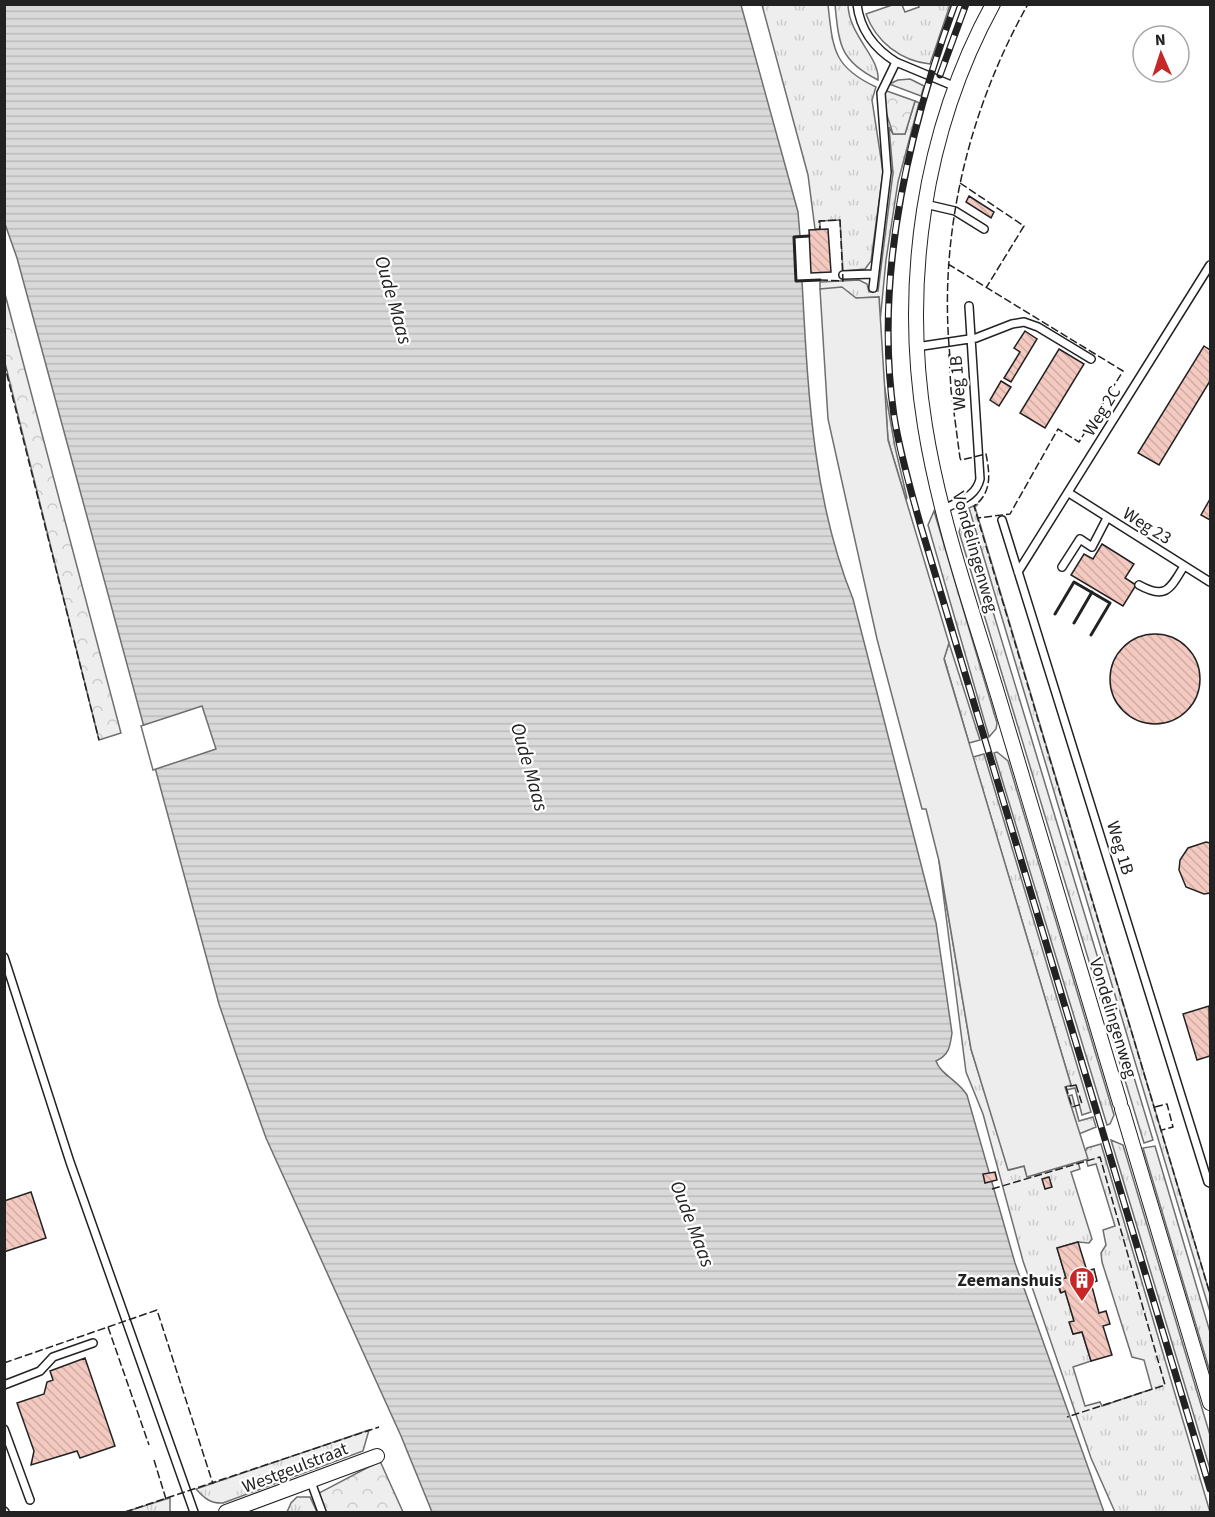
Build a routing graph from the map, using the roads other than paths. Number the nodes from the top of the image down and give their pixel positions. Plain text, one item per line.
1 (857, 4) edge
2 (993, 4) edge
3 (896, 62) junction
4 (956, 87) junction
5 (925, 204) junction
6 (984, 229) dead end
7 (1210, 265) edge
8 (873, 274) junction
9 (843, 275) dead end
10 (873, 288) dead end
11 (969, 306) dead end
12 (970, 339) junction
13 (916, 347) junction
14 (1091, 359) dead end
15 (1069, 493) junction
16 (944, 509) junction
17 (1107, 518) junction
18 (1002, 520) dead end
19 (1184, 566) junction
20 (1062, 567) dead end
21 (1018, 572) junction
22 (1210, 582) edge
23 (1139, 585) dead end
24 (4, 957) edge
25 (1210, 1183) edge
26 (93, 1343) dead end
27 (4, 1385) edge
28 (1210, 1403) edge
29 (4, 1429) edge
30 (377, 1456) dead end
31 (310, 1482) junction
32 (30, 1500) dead end
33 (236, 1511) edge
34 (195, 1512) edge
35 (322, 1512) edge

1 - 3 lane
2 - 4 street, Vondelingenweg
3 - 4 lane
3 - 8 lane
4 - 5 street, Vondelingenweg
5 - 6 lane
5 - 13 street, Vondelingenweg
7 - 15 lane, Weg 2C
8 - 9 lane
8 - 10 lane
11 - 12 lane, Weg 1B
12 - 13 lane
12 - 14 lane
12 - 16 lane, Weg 1B
13 - 16 street, Vondelingenweg
15 - 17 lane, Weg 23
15 - 21 lane, Weg 2C
16 - 28 street, Vondelingenweg
17 - 19 lane, Weg 23
17 - 20 lane
18 - 21 lane, Weg 1B
19 - 22 lane, Weg 23
19 - 23 lane
21 - 25 lane, Weg 1B
24 - 34 lane
26 - 27 lane
29 - 32 lane
30 - 31 street, Westgeulstraat
31 - 33 street, Westgeulstraat
31 - 35 lane

